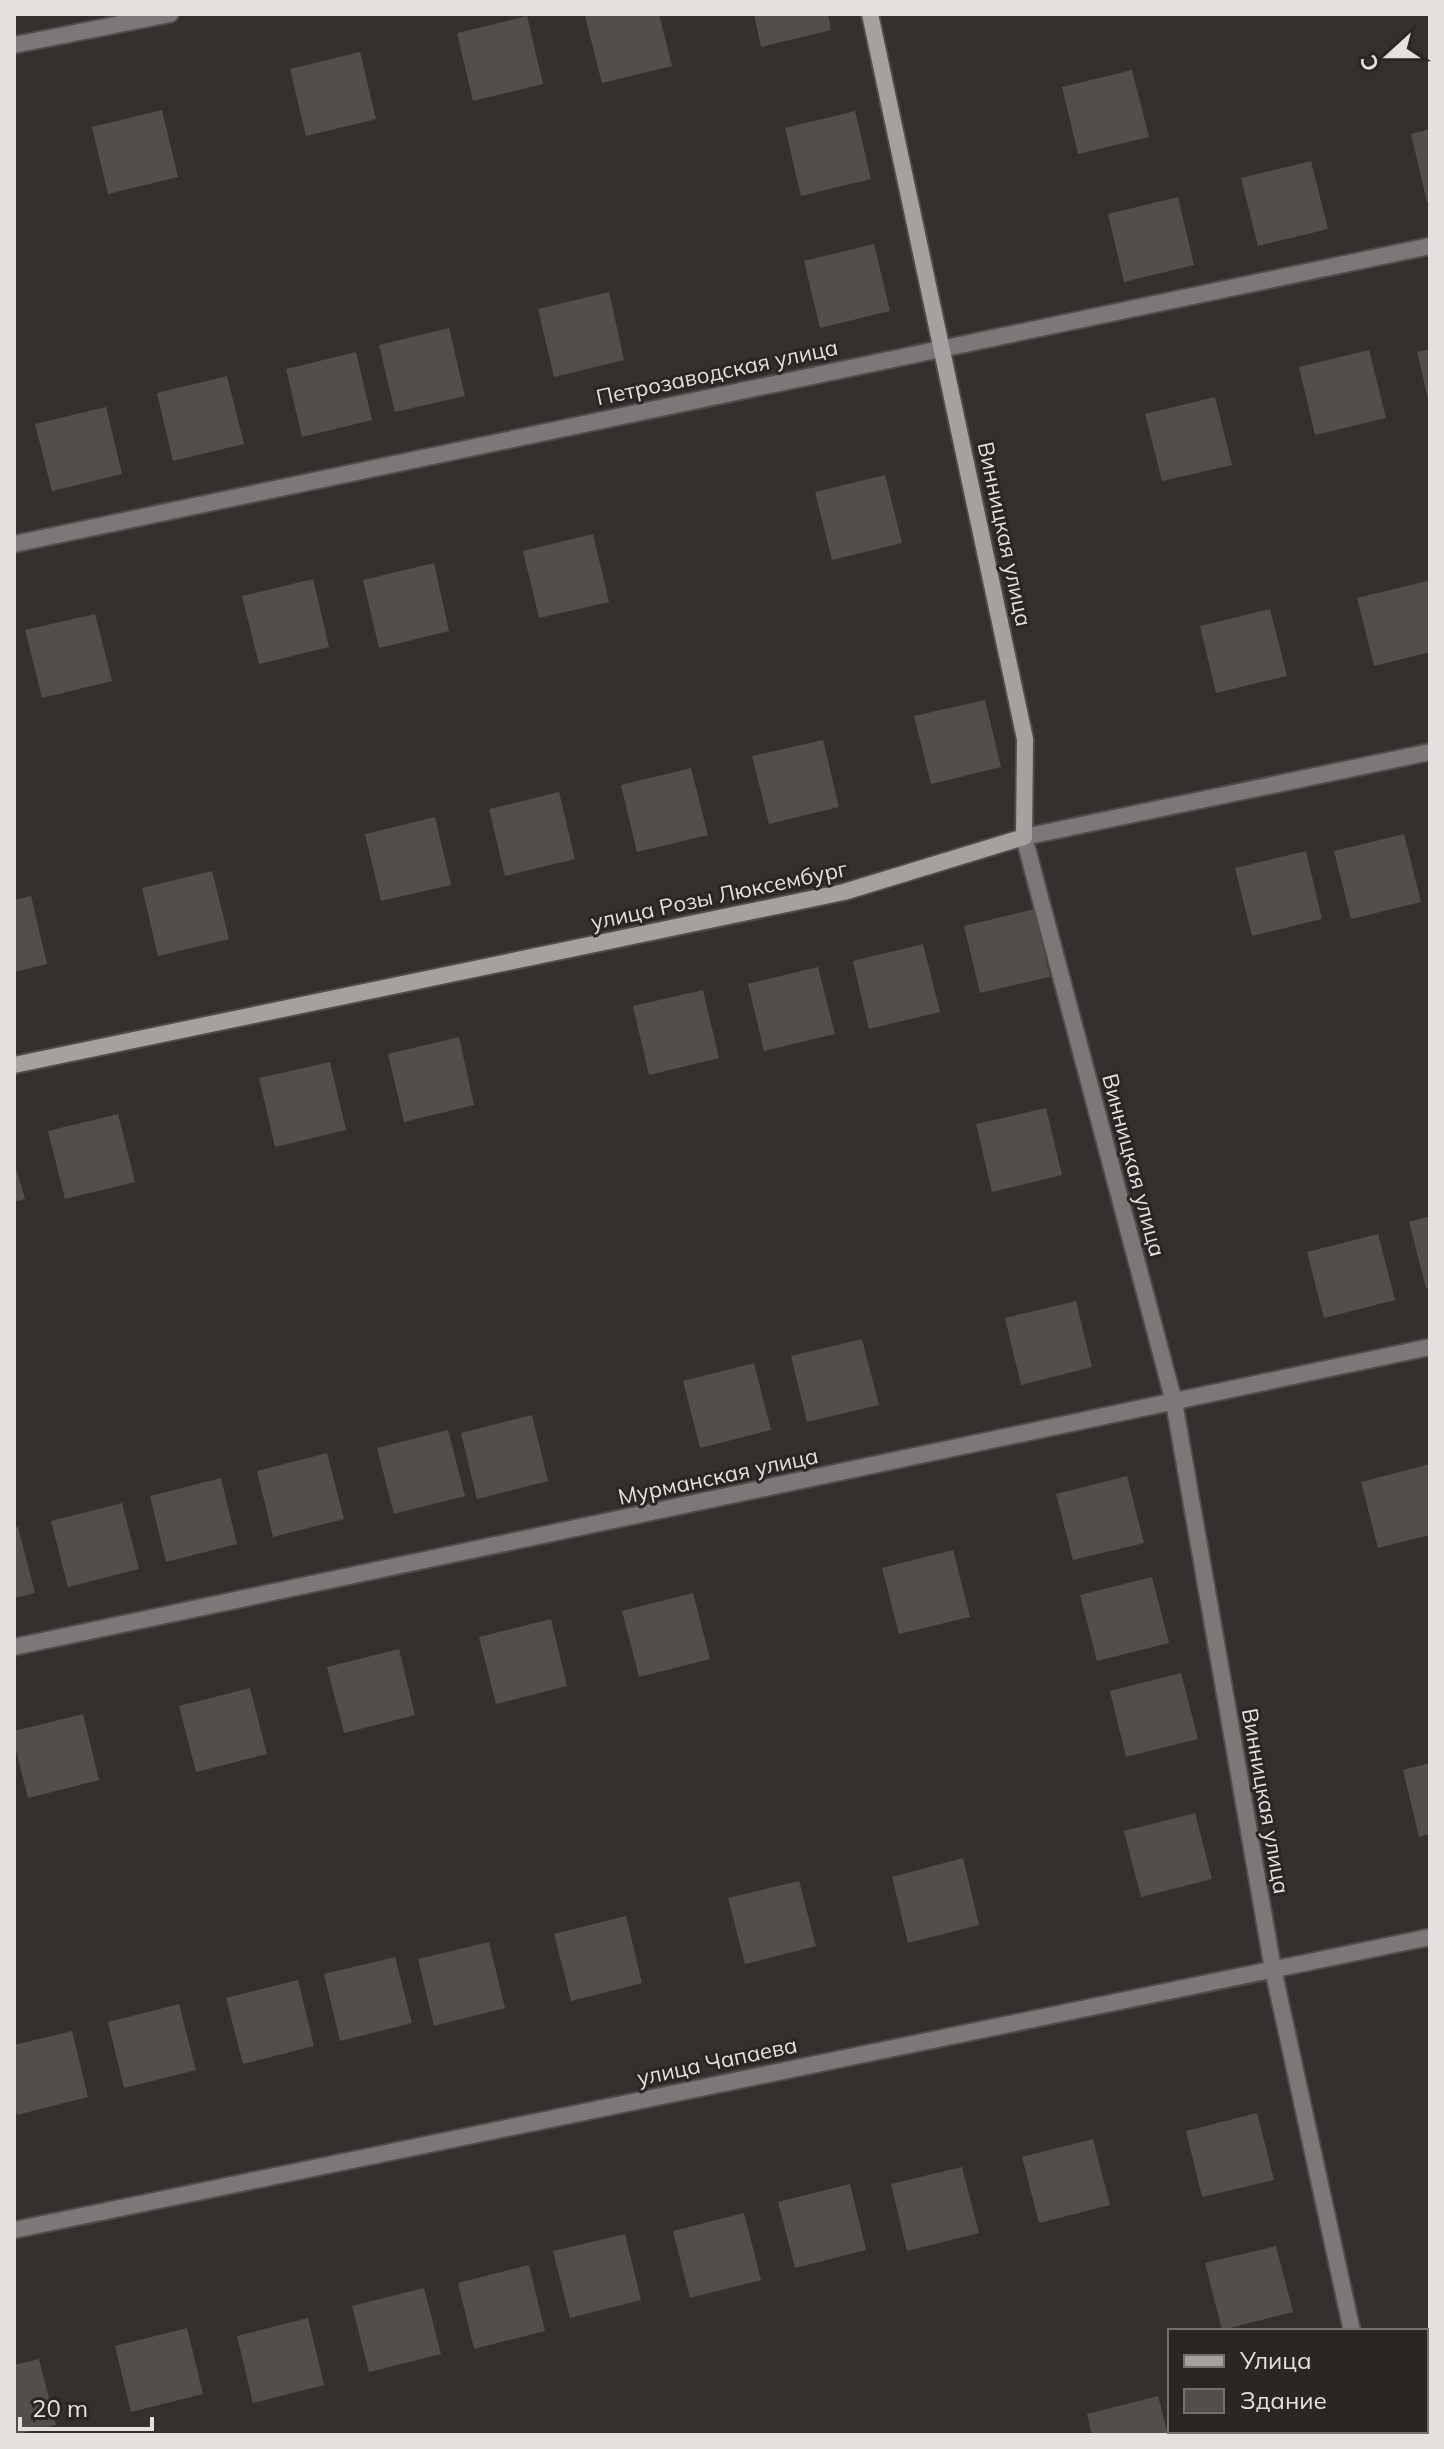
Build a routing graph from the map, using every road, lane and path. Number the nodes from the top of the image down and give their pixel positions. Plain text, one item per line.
1 (170, 14) edge
2 (870, 14) edge
3 (14, 45) edge
4 (1430, 246) edge
5 (943, 347) junction
6 (14, 544) edge
7 (1430, 752) edge
8 (1024, 837) junction
9 (14, 1065) edge
10 (1430, 1347) edge
11 (1174, 1402) junction
12 (14, 1647) edge
13 (1430, 1937) edge
14 (1273, 1969) junction
15 (14, 2230) edge
16 (1352, 2329) edge

1 - 3 street
2 - 5 main road, Винницкая улица
4 - 5 street, Петрозаводская улица
5 - 6 street, Петрозаводская улица
5 - 8 main road, Винницкая улица
7 - 8 street, улица Розы Люксембург
8 - 9 main road, улица Розы Люксембург
8 - 11 street, Винницкая улица
10 - 11 street, Мурманская улица
11 - 12 street, Мурманская улица
11 - 14 street, Винницкая улица
13 - 14 street, улица Чапаева
14 - 15 street, улица Чапаева
14 - 16 street, Винницкая улица

